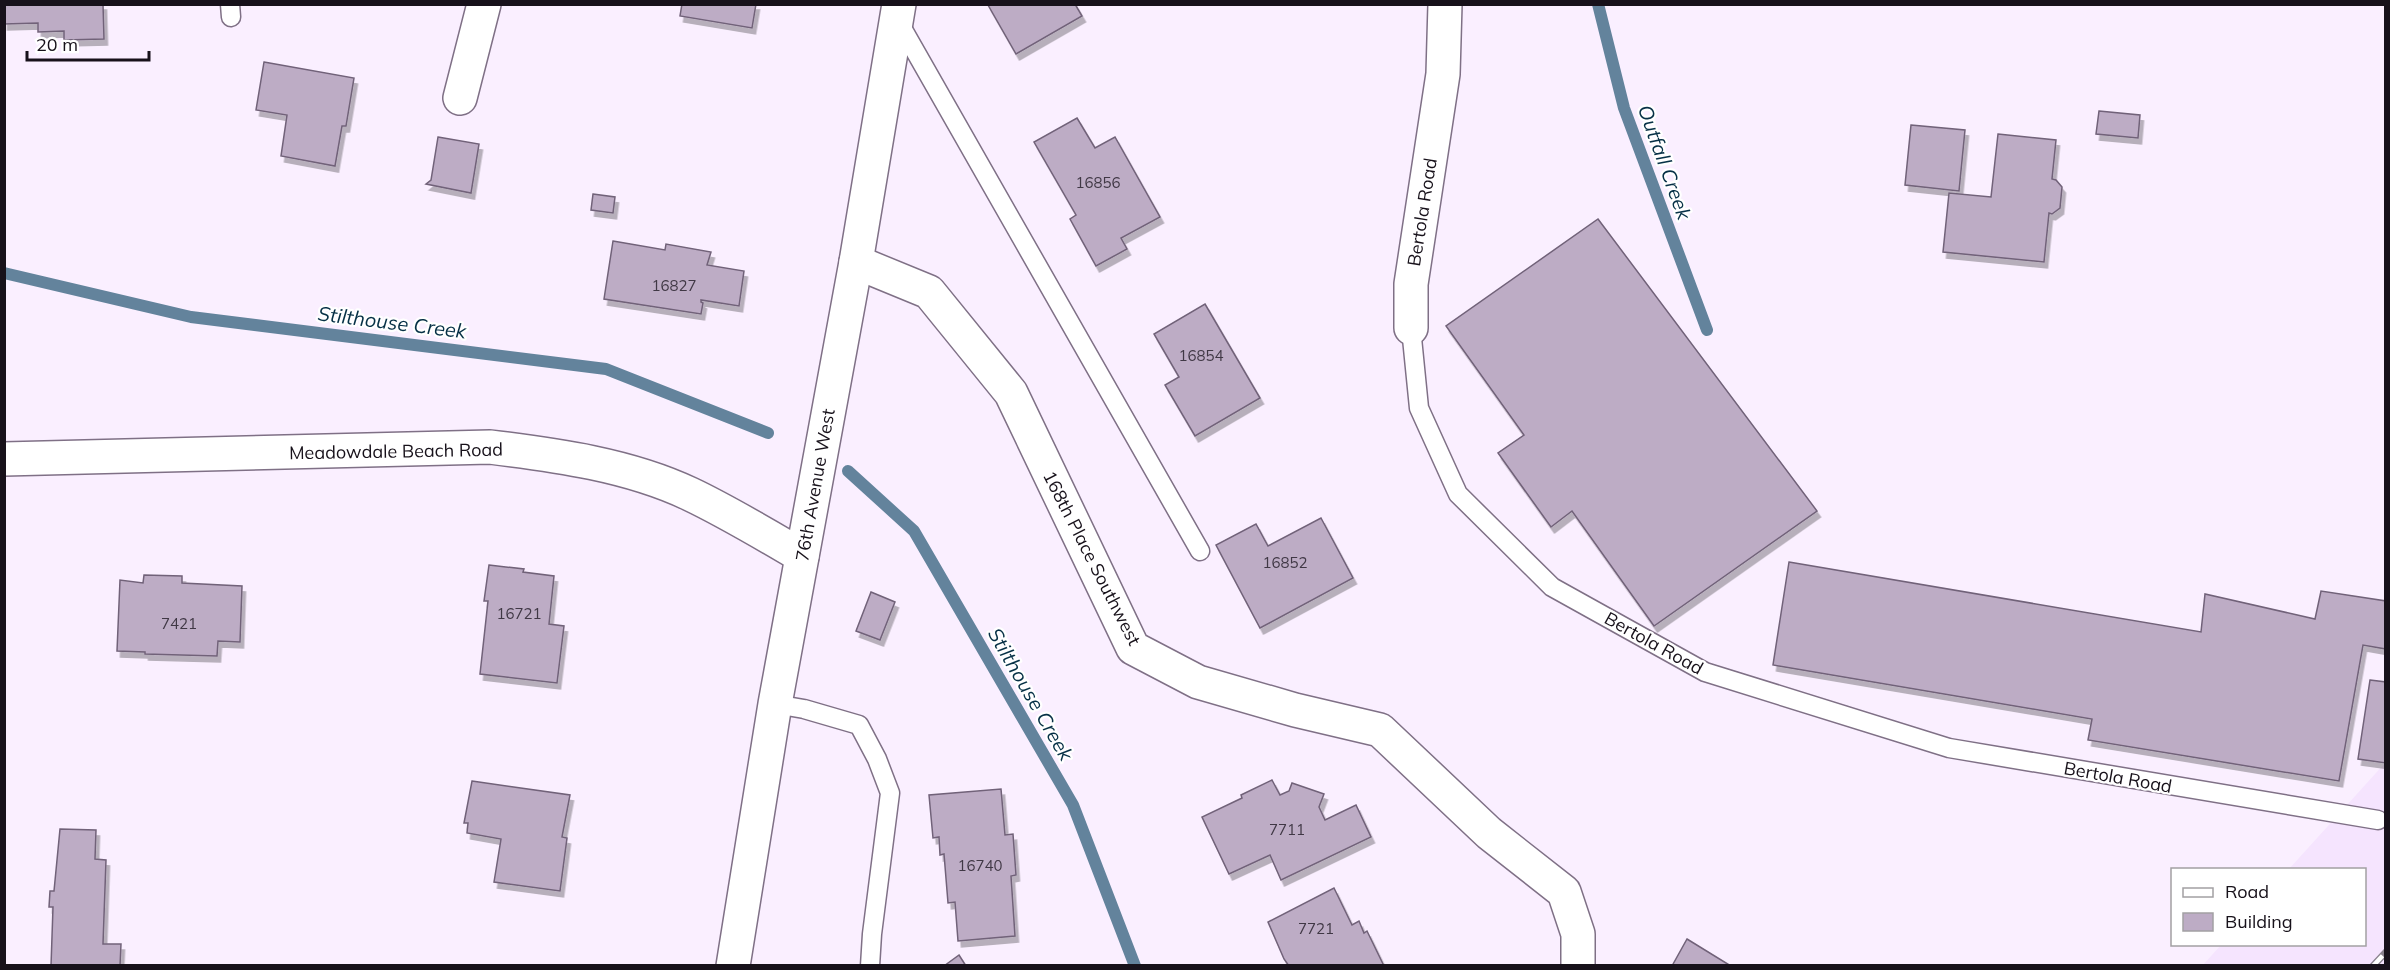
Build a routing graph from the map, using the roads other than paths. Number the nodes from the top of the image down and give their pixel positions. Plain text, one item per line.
1 (484, 4) edge
2 (1445, 4) edge
3 (898, 12) edge
4 (460, 98) dead end
5 (856, 262) junction
6 (1411, 328) joint
7 (4, 459) edge
8 (1200, 551) dead end
9 (802, 556) junction
10 (775, 704) junction
11 (2378, 820) dead end
12 (733, 966) edge
13 (870, 966) edge
14 (1578, 966) edge

1 - 4 street
2 - 6 street, Bertola Road
3 - 5 street, 76th Avenue West
3 - 8 lane
5 - 9 street, 76th Avenue West
5 - 14 street, 168th Place Southwest
6 - 11 lane, Bertola Road
7 - 9 street, Meadowdale Beach Road
9 - 10 street, 76th Avenue West
10 - 12 street, 76th Avenue West
10 - 13 lane

